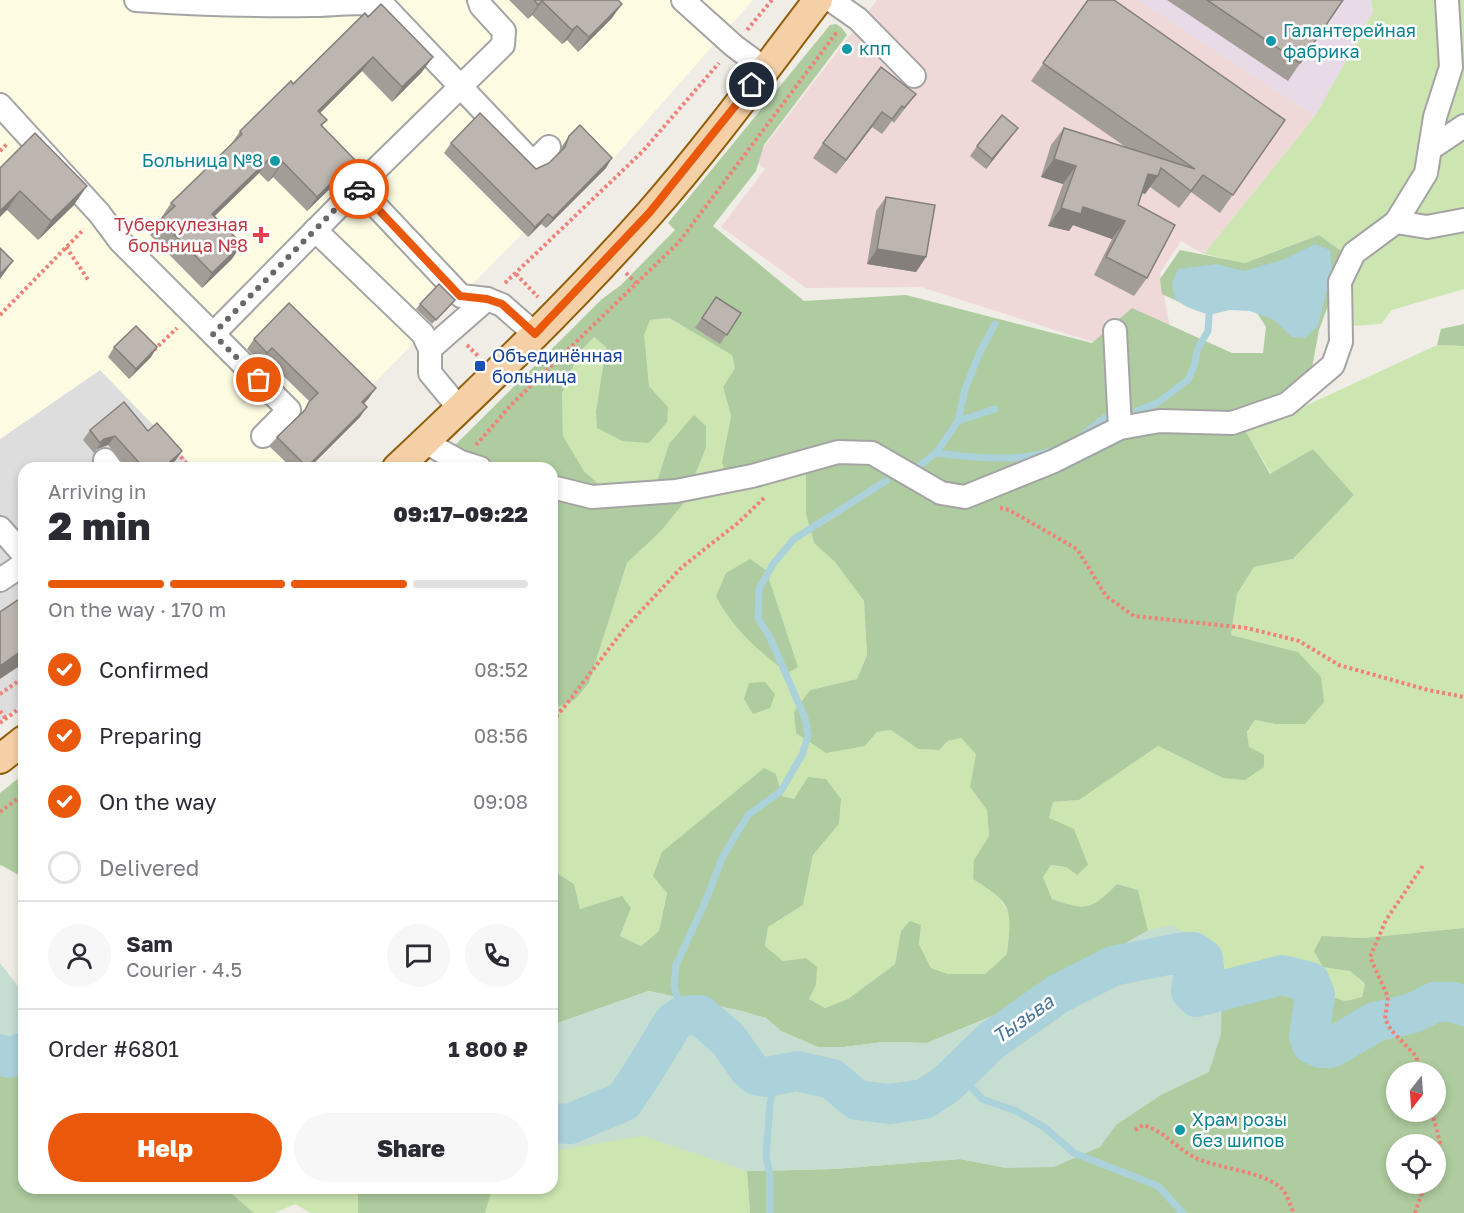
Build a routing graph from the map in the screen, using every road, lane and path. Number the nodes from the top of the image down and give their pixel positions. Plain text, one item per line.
1 (136, 0) edge
2 (479, 0) edge
3 (683, 0) edge
4 (772, 0) edge
5 (818, 0) edge
6 (831, 0) edge
7 (1447, 0) edge
8 (851, 14) junction
9 (734, 46) junction
10 (765, 69) junction
11 (914, 76) dead end
12 (460, 86) junction
13 (0, 105) edge
14 (1464, 126) edge
15 (549, 147) dead end
16 (1430, 149) junction
17 (357, 187) junction
18 (99, 213) junction
19 (1464, 220) edge
20 (1396, 222) junction
21 (315, 230) junction
22 (66, 247) junction
23 (624, 271) dead end
24 (89, 281) dead end
25 (636, 283) junction
26 (487, 299) junction
27 (192, 313) junction
28 (0, 315) edge
29 (1115, 331) dead end
30 (213, 334) junction
31 (535, 334) junction
32 (430, 349) junction
33 (154, 350) edge
34 (459, 408) junction
35 (1120, 428) junction
36 (263, 436) dead end
37 (425, 442) junction
38 (171, 446) edge
39 (186, 462) edge
40 (403, 462) edge
41 (464, 462) edge
42 (472, 462) edge
43 (558, 488) edge
44 (771, 491) dead end
45 (965, 496) junction
46 (0, 528) edge
47 (18, 548) edge
48 (18, 568) edge
49 (0, 580) edge
50 (18, 681) edge
51 (0, 694) edge
52 (1464, 697) edge
53 (18, 710) edge
54 (0, 711) edge
55 (558, 715) edge
56 (6, 719) junction
57 (0, 723) edge
58 (18, 745) edge
59 (0, 759) edge
60 (18, 798) edge
61 (0, 812) edge
62 (1424, 864) dead end
63 (1418, 1062) edge
64 (1135, 1130) dead end
65 (1422, 1194) edge
66 (1294, 1213) edge
67 (1415, 1213) edge

1 - 12 lane
2 - 12 lane
3 - 9 lane
4 - 9 path
5 - 10 main road
6 - 8 lane
7 - 16 lane
8 - 11 lane
8 - 25 path
9 - 10 lane
9 - 26 path
10 - 31 main road
12 - 15 lane
12 - 17 lane
13 - 18 lane
14 - 16 lane
16 - 20 lane
17 - 21 lane
17 - 26 lane
18 - 22 path
18 - 27 lane
19 - 20 lane
20 - 35 lane
21 - 30 lane
21 - 32 lane
22 - 24 path
22 - 28 path
23 - 25 path
25 - 42 path
26 - 31 lane
26 - 32 lane
27 - 30 lane
27 - 33 path
29 - 35 lane
30 - 36 lane
31 - 34 main road
32 - 34 lane
34 - 37 main road
35 - 45 lane
37 - 40 main road
37 - 41 lane
38 - 39 path
43 - 45 lane
44 - 55 path
45 - 52 path
46 - 47 lane
48 - 49 lane
50 - 51 path
53 - 56 path
54 - 56 path
56 - 57 path
58 - 59 main road
60 - 61 path
62 - 63 path
64 - 66 path
65 - 67 path

